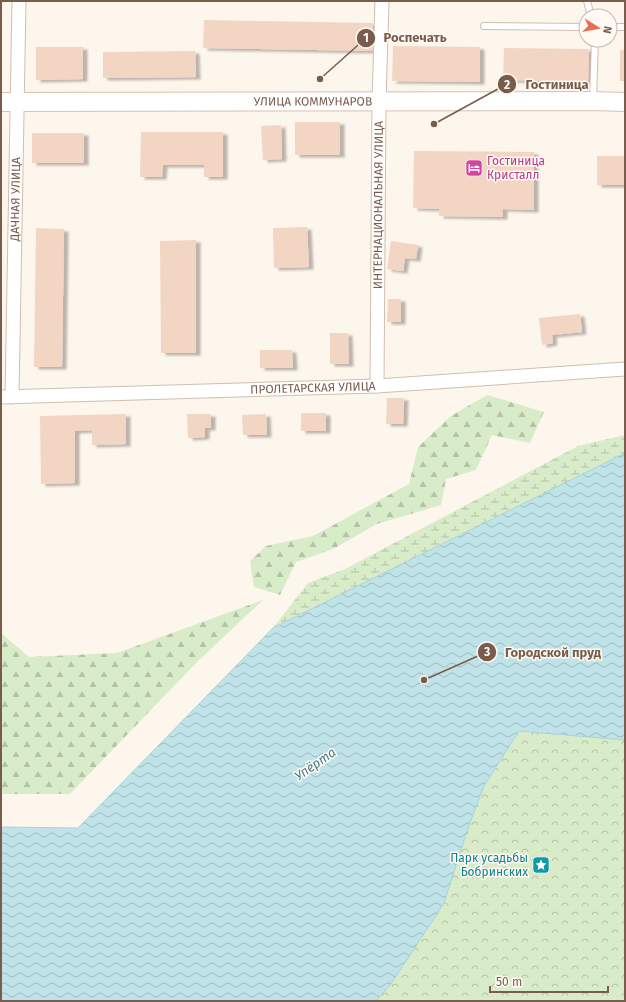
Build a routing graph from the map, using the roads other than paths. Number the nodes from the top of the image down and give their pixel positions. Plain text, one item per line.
1 (19, 1) edge
2 (382, 1) edge
3 (484, 26) dead end
4 (578, 27) edge
5 (595, 48) edge
6 (380, 101) junction
7 (593, 101) junction
8 (9, 102) edge
9 (625, 102) edge
10 (625, 369) edge
11 (378, 386) junction
12 (7, 397) edge

1 - 8 street, ДАЧНАЯ УЛИЦА
2 - 6 street, ИНТЕРНАЦИОНАЛЬНАЯ УЛИЦА
3 - 4 lane
5 - 7 lane
6 - 7 main road, УЛИЦА КОММУНАРОВ
6 - 8 main road, УЛИЦА КОММУНАРОВ
6 - 11 street, ИНТЕРНАЦИОНАЛЬНАЯ УЛИЦА
7 - 9 main road, УЛИЦА КОММУНАРОВ
8 - 12 street, ДАЧНАЯ УЛИЦА
10 - 11 street, ПРОЛЕТАРСКАЯ УЛИЦА
11 - 12 street, ПРОЛЕТАРСКАЯ УЛИЦА

